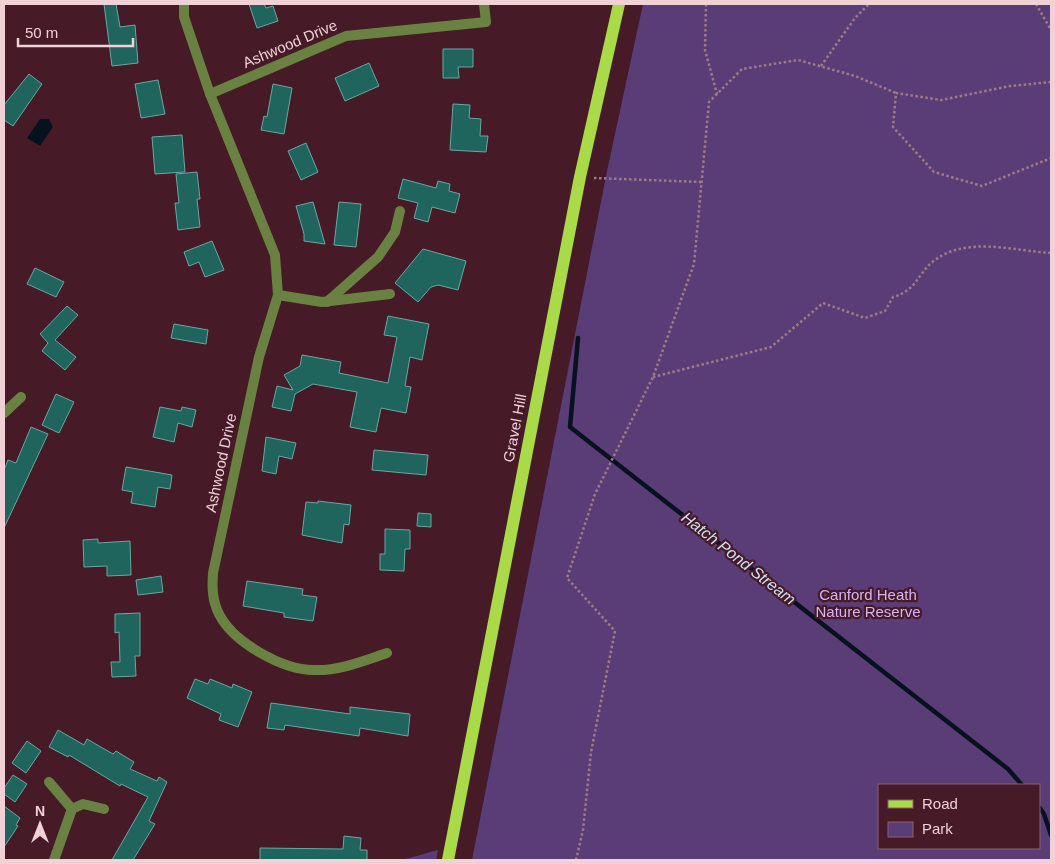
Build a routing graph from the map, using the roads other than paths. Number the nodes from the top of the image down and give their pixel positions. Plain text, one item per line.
1 (184, 4) edge
2 (484, 4) edge
3 (619, 4) edge
4 (210, 94) junction
5 (400, 211) dead end
6 (390, 294) dead end
7 (278, 295) junction
8 (327, 302) junction
9 (21, 397) dead end
10 (4, 413) edge
11 (387, 653) dead end
12 (49, 782) dead end
13 (72, 809) junction
14 (104, 809) dead end
15 (54, 860) edge
16 (448, 860) edge

1 - 4 street, Ashwood Drive
2 - 4 street, Ashwood Drive
3 - 16 main road, Gravel Hill
4 - 7 street, Ashwood Drive
5 - 8 street
6 - 8 street
7 - 8 street
7 - 11 street, Ashwood Drive
9 - 10 street
12 - 13 street
13 - 14 street
13 - 15 street

